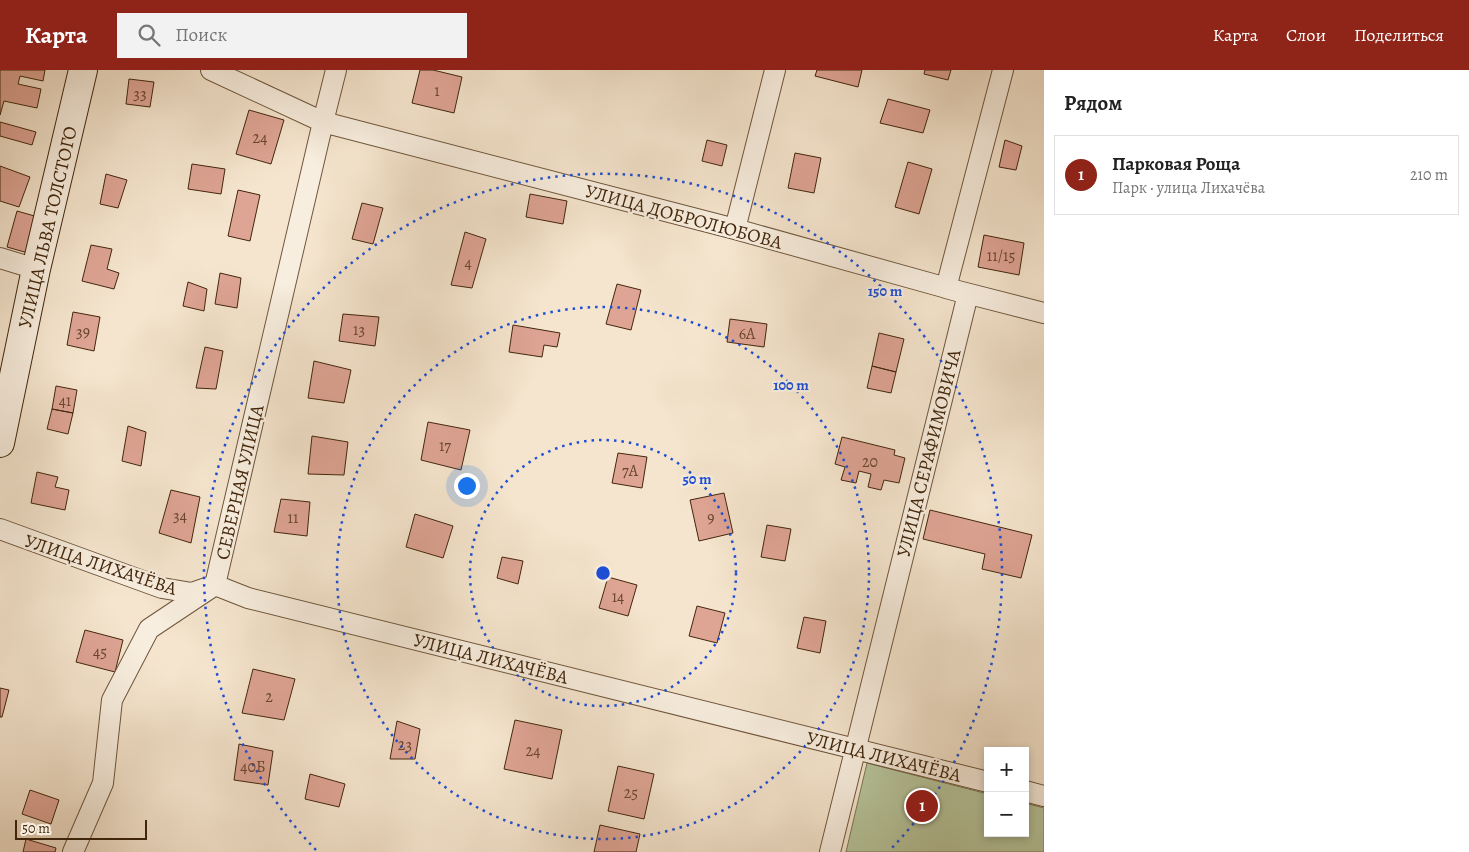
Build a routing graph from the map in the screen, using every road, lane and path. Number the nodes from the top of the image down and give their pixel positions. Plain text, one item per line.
1 (83, 70) edge
2 (212, 70) edge
3 (336, 70) edge
4 (776, 70) edge
5 (1003, 70) edge
6 (323, 122) junction
7 (735, 229) junction
8 (0, 258) edge
9 (36, 269) junction
10 (946, 288) junction
11 (968, 294) junction
12 (1044, 313) edge
13 (0, 443) edge
14 (0, 530) edge
15 (215, 585) junction
16 (854, 750) junction
17 (984, 781) edge
18 (1029, 792) edge
19 (1044, 796) edge
20 (73, 852) edge
21 (830, 852) edge

1 - 9 street, УЛИЦА ЛЬВА ТОЛСТОГО
2 - 6 street, УЛИЦА ДОБРОЛЮБОВА
3 - 6 street, СЕВЕРНАЯ УЛИЦА
4 - 7 street
5 - 10 street
6 - 7 street, УЛИЦА ДОБРОЛЮБОВА
6 - 15 street, СЕВЕРНАЯ УЛИЦА
7 - 10 street, УЛИЦА ДОБРОЛЮБОВА
8 - 9 street
9 - 13 street, УЛИЦА ЛЬВА ТОЛСТОГО
10 - 11 street, УЛИЦА ДОБРОЛЮБОВА
11 - 12 street, УЛИЦА ДОБРОЛЮБОВА
11 - 16 street, УЛИЦА СЕРАФИМОВИЧА
14 - 15 street, УЛИЦА ЛИХАЧЁВА
15 - 16 street, УЛИЦА ЛИХАЧЁВА
15 - 20 street, СЕВЕРНАЯ УЛИЦА
16 - 17 street, УЛИЦА ЛИХАЧЁВА
16 - 21 street, УЛИЦА СЕРАФИМОВИЧА
18 - 19 street

